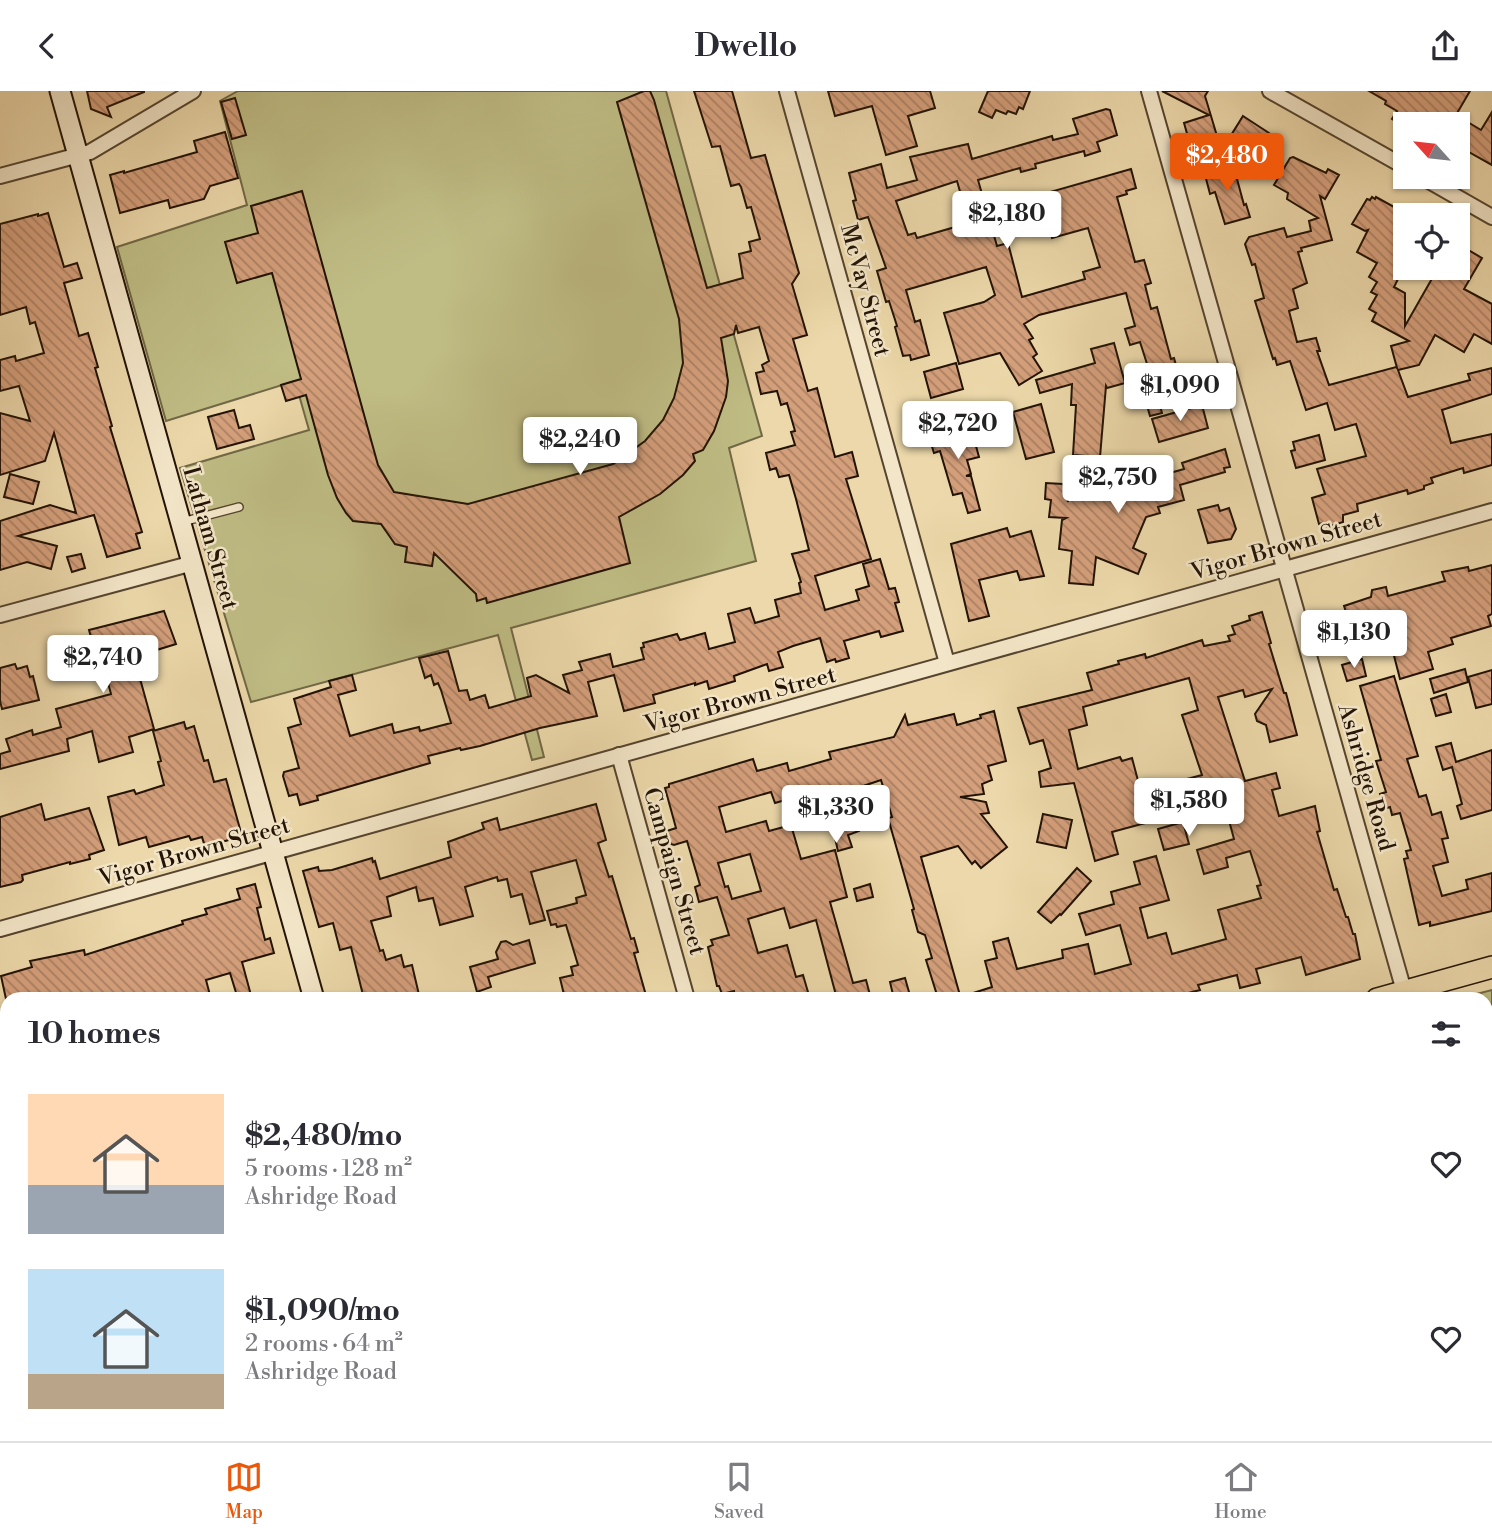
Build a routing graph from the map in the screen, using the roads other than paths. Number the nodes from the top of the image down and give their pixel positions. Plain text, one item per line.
1 (60, 91) edge
2 (193, 91) edge
3 (787, 91) edge
4 (1149, 91) edge
5 (1270, 91) edge
6 (78, 155) junction
7 (1393, 160) edge
8 (0, 176) edge
9 (1443, 189) edge
10 (1492, 217) edge
11 (239, 507) dead end
12 (1492, 511) edge
13 (181, 522) junction
14 (193, 563) junction
15 (1285, 569) junction
16 (0, 615) edge
17 (947, 663) junction
18 (619, 755) junction
19 (274, 852) junction
20 (0, 929) edge
21 (1492, 967) edge
22 (1404, 991) junction
23 (312, 992) edge
24 (685, 992) edge
25 (1401, 992) edge

1 - 6 main road, Latham Street
2 - 6 street
3 - 17 street, McVay Street
4 - 15 street, Ashridge Road
5 - 7 street
6 - 8 street
6 - 13 main road, Latham Street
9 - 10 street
11 - 13 lane
12 - 15 street, Vigor Brown Street
13 - 14 main road, Latham Street
14 - 16 street
14 - 19 main road, Latham Street
15 - 17 street, Vigor Brown Street
15 - 22 street, Ashridge Road
17 - 18 street, Vigor Brown Street
18 - 19 street, Vigor Brown Street
18 - 24 street, Campaign Street
19 - 20 street, Vigor Brown Street
19 - 23 main road, Latham Street
21 - 22 main road
22 - 25 main road

